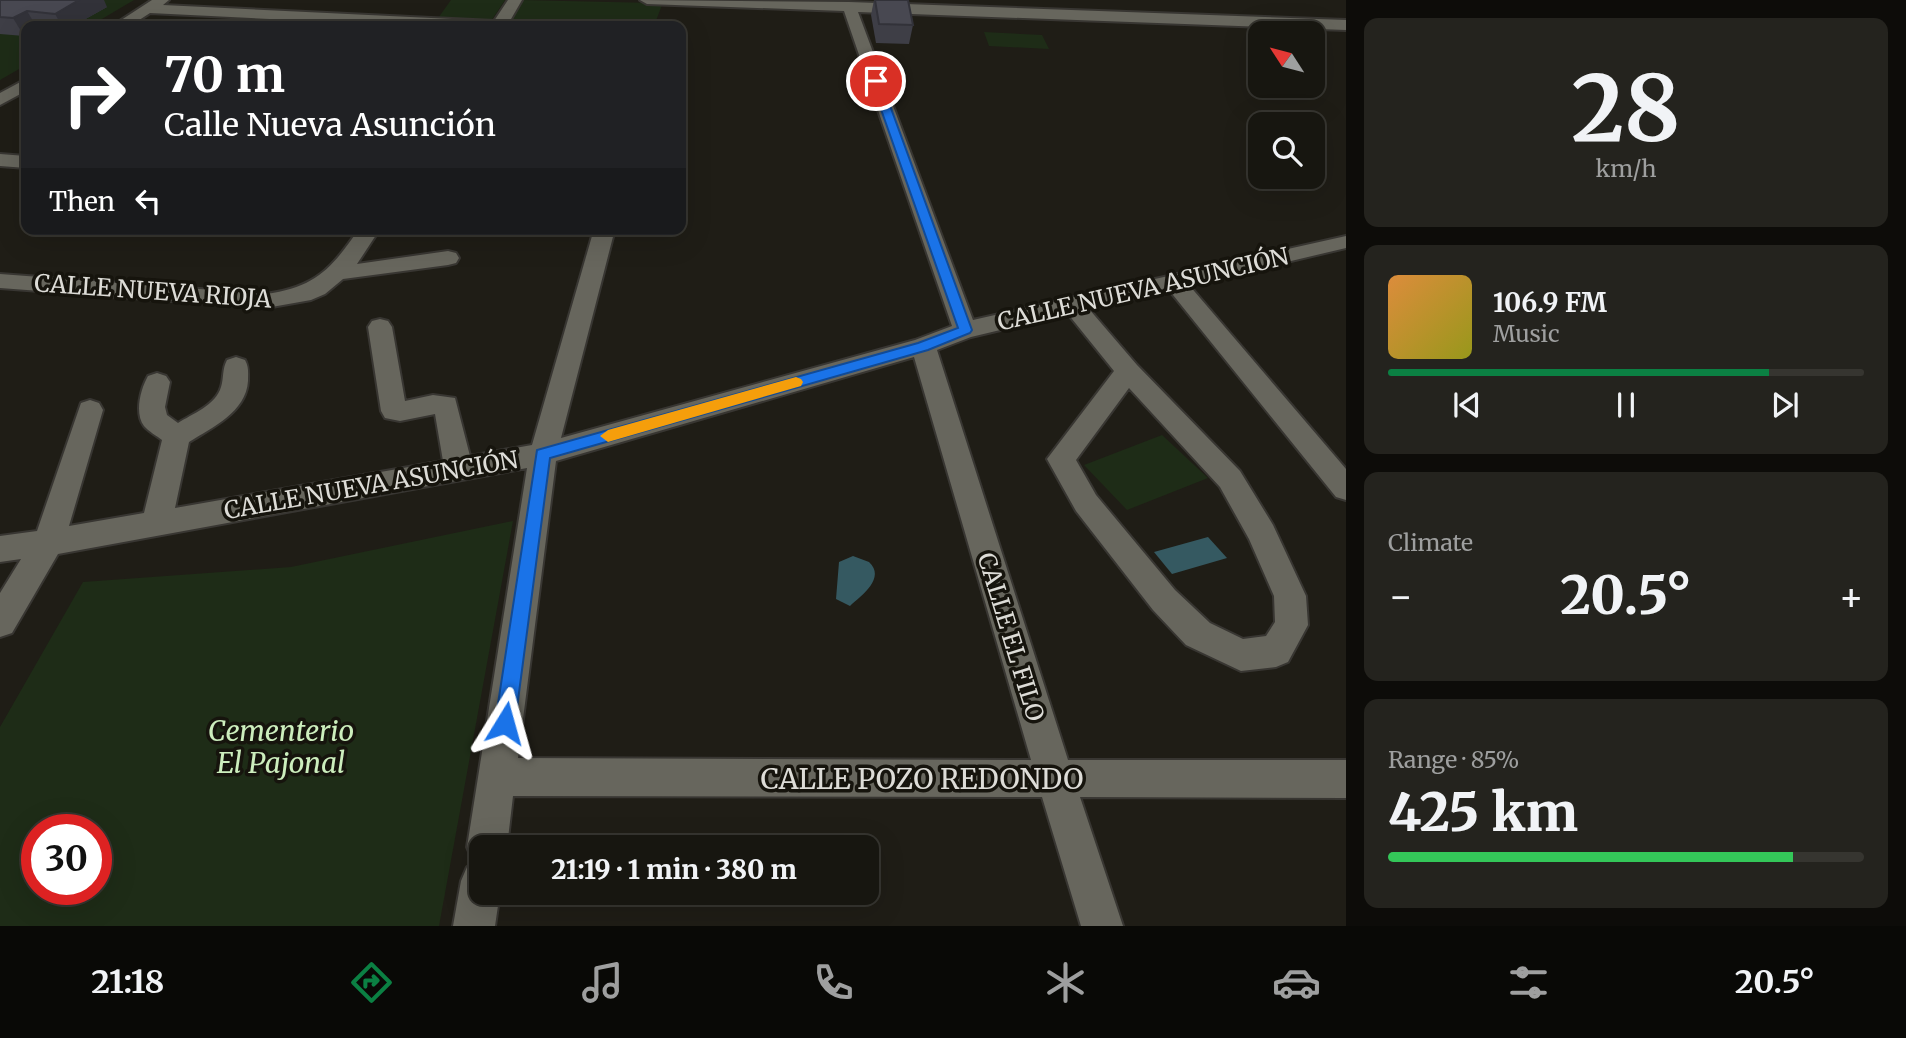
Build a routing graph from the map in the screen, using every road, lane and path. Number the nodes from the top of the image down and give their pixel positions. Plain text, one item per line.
1 (162, 0) edge
2 (515, 0) edge
3 (647, 0) edge
4 (669, 5) edge
5 (849, 6) junction
6 (149, 9) junction
7 (129, 21) edge
8 (396, 21) edge
9 (502, 21) edge
10 (1346, 25) edge
11 (21, 87) edge
12 (0, 100) edge
13 (0, 160) edge
14 (21, 162) edge
15 (366, 235) edge
16 (603, 235) edge
17 (1346, 242) edge
18 (448, 258) dead end
19 (340, 273) junction
20 (0, 281) edge
21 (1175, 284) junction
22 (1073, 305) junction
23 (380, 327) dead end
24 (965, 330) junction
25 (923, 346) junction
26 (236, 366) dead end
27 (1128, 370) junction
28 (157, 382) dead end
29 (90, 410) dead end
30 (177, 436) junction
31 (543, 454) junction
32 (459, 469) junction
33 (1346, 489) edge
34 (157, 522) junction
35 (48, 543) junction
36 (0, 549) edge
37 (0, 622) edge
38 (498, 777) junction
39 (1055, 779) junction
40 (1346, 779) edge
41 (489, 835) edge
42 (477, 905) edge
43 (474, 926) edge
44 (1102, 926) edge

1 - 6 street
2 - 9 street
3 - 4 street
4 - 5 street
5 - 10 street
5 - 24 street
6 - 7 street
6 - 8 street
11 - 12 street
13 - 14 street
15 - 19 street
16 - 31 street
17 - 21 street, CALLE NUEVA ASUNCIÓN
18 - 19 street
19 - 20 street, CALLE NUEVA RIOJA
21 - 22 street, CALLE NUEVA ASUNCIÓN
21 - 33 street
22 - 24 street, CALLE NUEVA ASUNCIÓN
22 - 27 street
23 - 32 street
24 - 25 street, CALLE NUEVA ASUNCIÓN
25 - 31 street, CALLE NUEVA ASUNCIÓN
25 - 39 street, CALLE EL FILO
26 - 30 street
27 - 27 street
28 - 30 street
29 - 35 street
30 - 34 street
31 - 32 street, CALLE NUEVA ASUNCIÓN
31 - 38 street
32 - 34 street, CALLE NUEVA ASUNCIÓN
34 - 35 street, CALLE NUEVA ASUNCIÓN
35 - 36 street, CALLE NUEVA ASUNCIÓN
35 - 37 street
38 - 39 street, CALLE POZO REDONDO
38 - 41 street
39 - 40 street, CALLE POZO REDONDO
39 - 44 street, CALLE EL FILO
42 - 43 street

